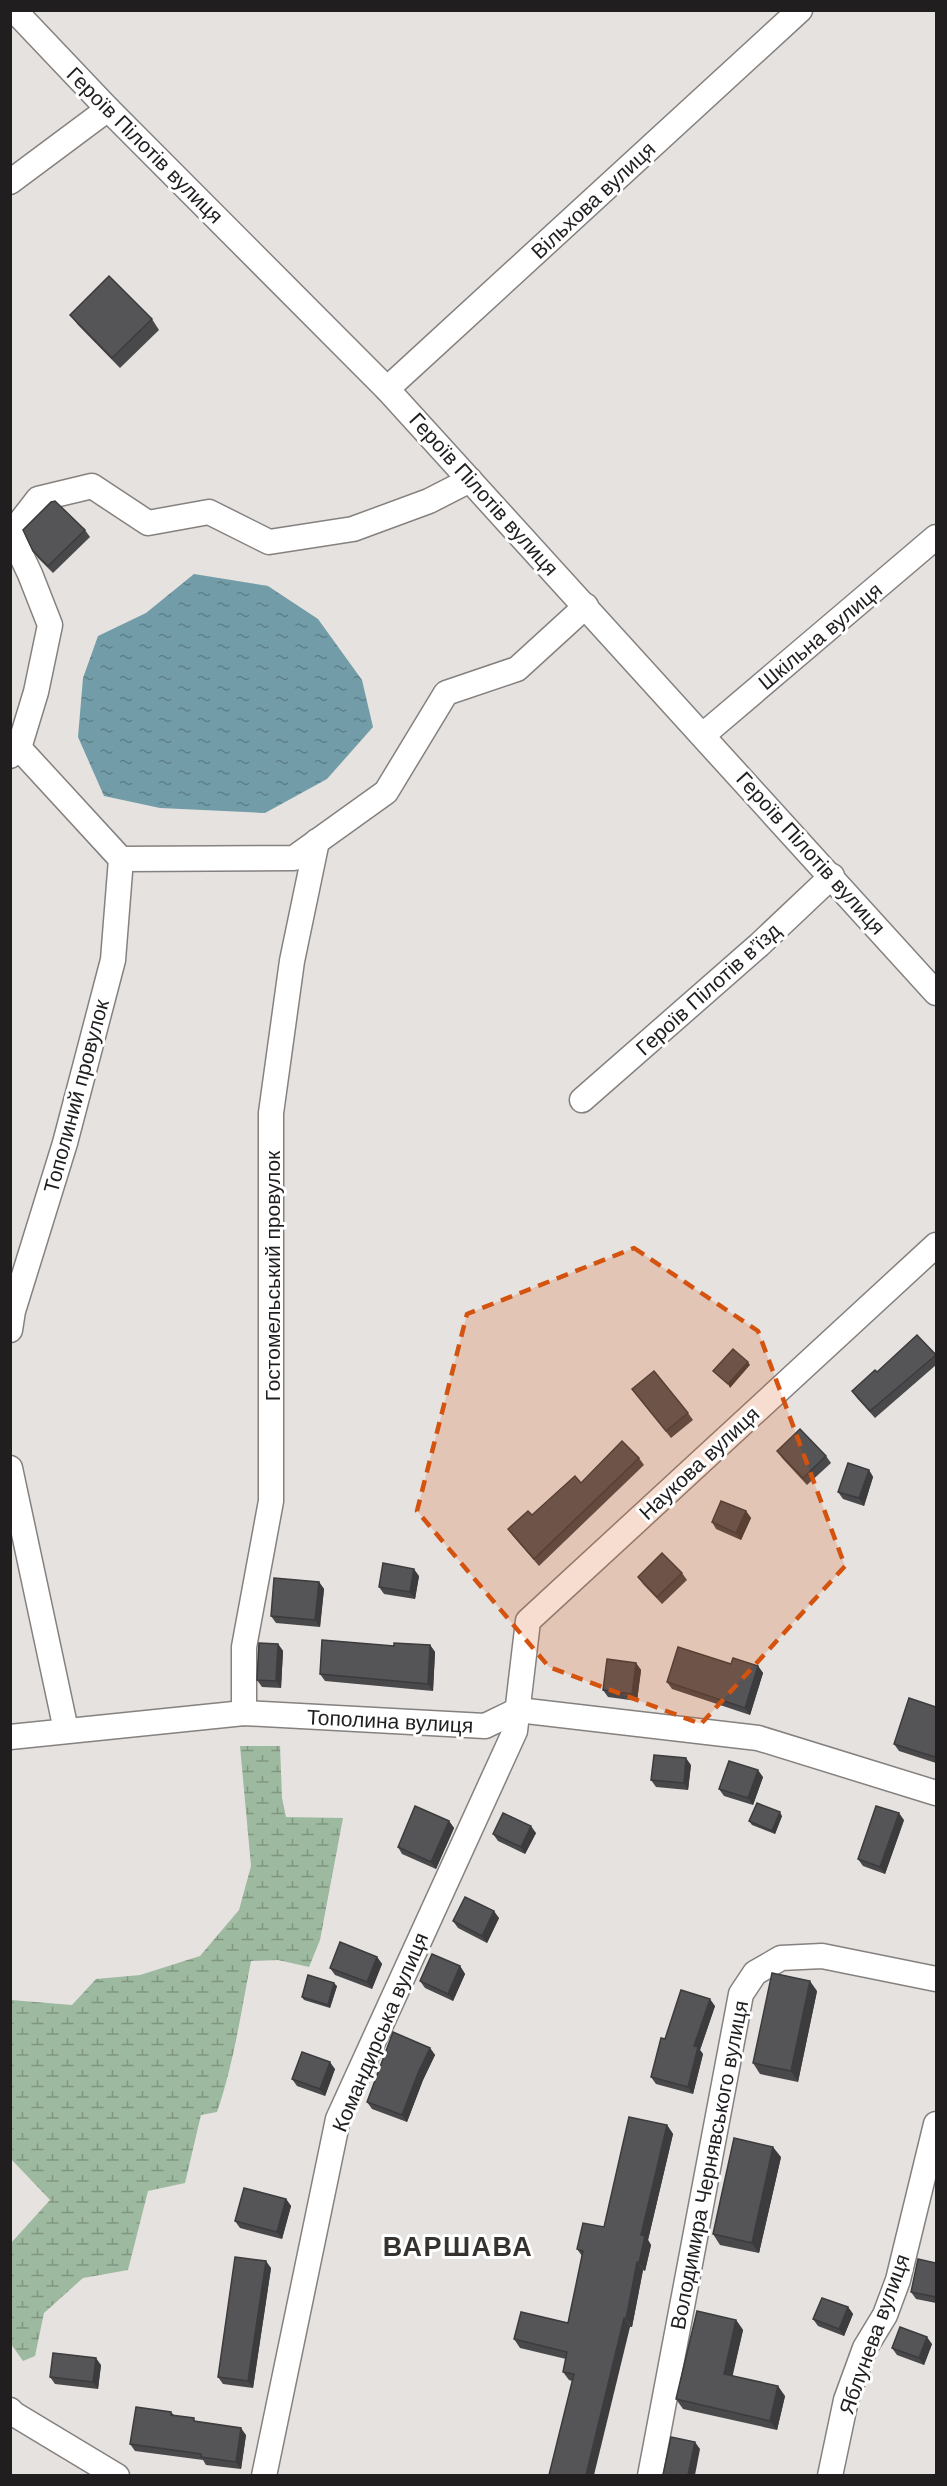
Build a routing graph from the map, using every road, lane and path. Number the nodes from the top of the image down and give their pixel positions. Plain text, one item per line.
1 (15, 10) edge
2 (800, 10) edge
3 (108, 109) junction
4 (10, 182) edge
5 (387, 388) junction
6 (470, 480) junction
7 (936, 537) edge
8 (586, 606) junction
9 (703, 735) junction
10 (15, 752) edge
11 (317, 842) junction
12 (121, 859) junction
13 (832, 876) junction
14 (936, 993) edge
15 (582, 1100) dead end
16 (936, 1245) edge
17 (10, 1330) edge
18 (10, 1467) edge
19 (518, 1710) junction
20 (244, 1713) junction
21 (66, 1730) junction
22 (10, 1737) edge
23 (936, 1793) edge
24 (936, 1979) edge
25 (936, 2124) edge
26 (12, 2414) edge
27 (117, 2475) edge
28 (264, 2475) edge
29 (650, 2475) edge
30 (830, 2475) edge

1 - 3 street, Героїв Пілотів вулиця
2 - 5 street, Вільхова вулиця
3 - 4 street
3 - 5 street, Героїв Пілотів вулиця
5 - 6 street, Героїв Пілотів вулиця
6 - 8 street, Героїв Пілотів вулиця
6 - 10 street
7 - 9 street, Шкільна вулиця
8 - 9 street, Героїв Пілотів вулиця
8 - 11 street
9 - 13 street, Героїв Пілотів вулиця
10 - 12 street
11 - 12 street
11 - 20 street, Гостомельський провулок
12 - 17 street, Тополиний провулок
13 - 14 street, Героїв Пілотів вулиця
13 - 15 street, Героїв Пілотів в’їзд
16 - 19 street, Наукова вулиця
18 - 21 street
19 - 20 street, Тополина вулиця
19 - 23 street
19 - 28 street, Командирська вулиця
20 - 21 street, Тополина вулиця
21 - 22 street, Тополина вулиця
24 - 29 street, Володимира Чернявського вулиця
25 - 30 street, Яблунева вулиця
26 - 27 street

